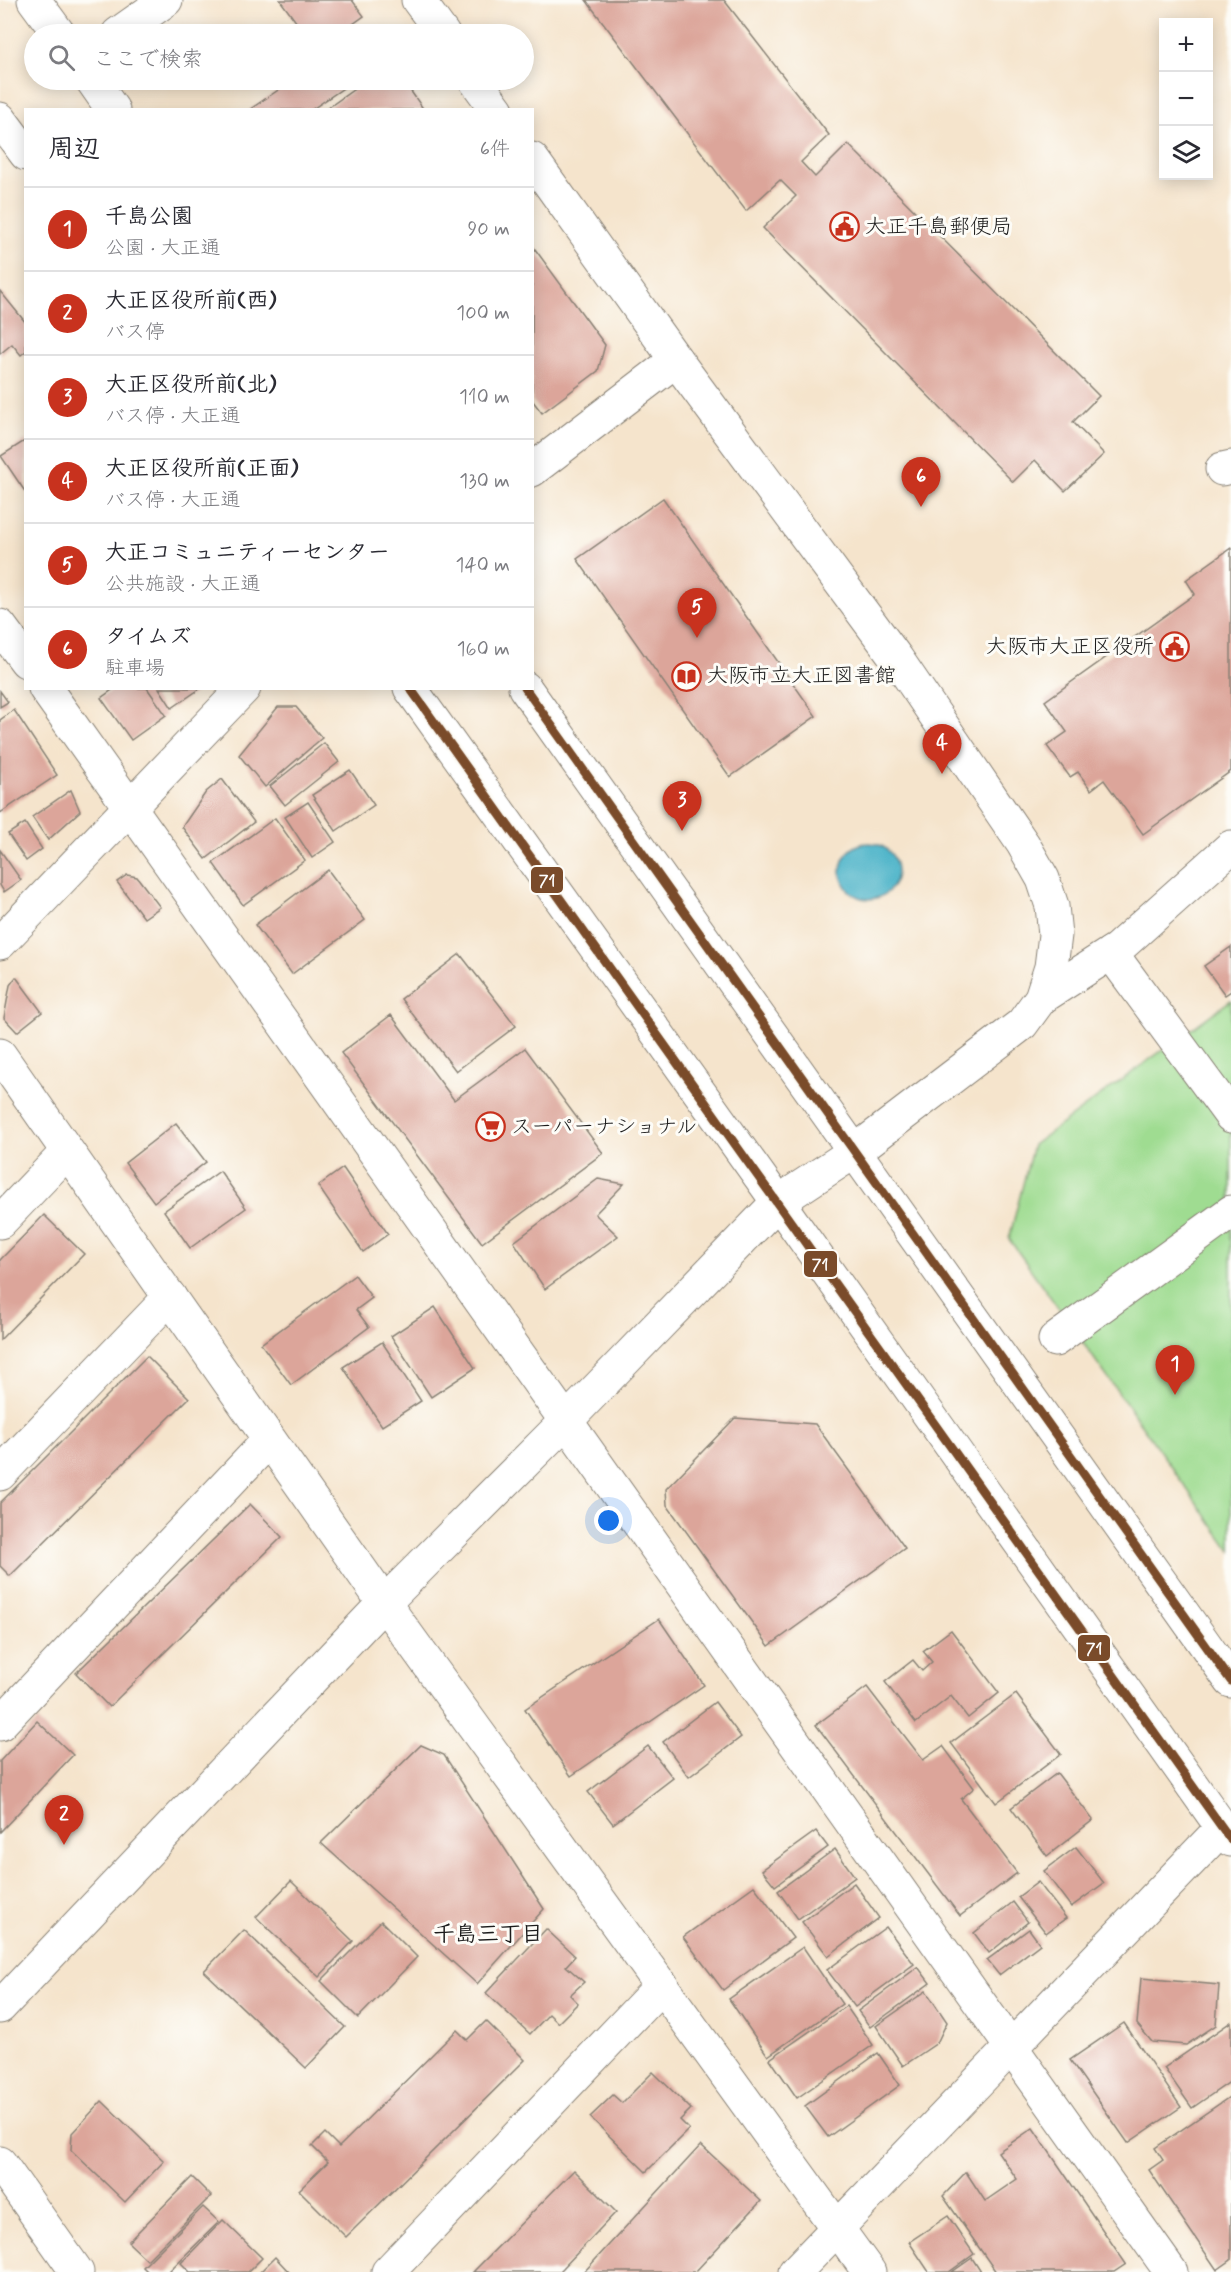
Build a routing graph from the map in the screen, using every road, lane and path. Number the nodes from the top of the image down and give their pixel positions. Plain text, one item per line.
1 (34, 0) edge
2 (166, 0) edge
3 (418, 0) edge
4 (52, 24) edge
5 (132, 24) edge
6 (436, 24) edge
7 (99, 90) edge
8 (482, 90) edge
9 (112, 108) edge
10 (496, 108) edge
11 (0, 119) edge
12 (24, 151) edge
13 (534, 162) edge
14 (676, 360) junction
15 (534, 468) edge
16 (0, 626) edge
17 (24, 658) edge
18 (46, 690) edge
19 (242, 690) edge
20 (411, 690) edge
21 (526, 690) edge
22 (129, 807) junction
23 (1231, 847) edge
24 (0, 943) edge
25 (1111, 953) junction
26 (1041, 998) junction
27 (0, 1055) edge
28 (1231, 1116) edge
29 (67, 1152) junction
30 (854, 1152) junction
31 (778, 1202) junction
32 (1231, 1212) edge
33 (0, 1222) edge
34 (170, 1298) junction
35 (1055, 1340) dead end
36 (565, 1422) junction
37 (269, 1440) junction
38 (0, 1473) edge
39 (384, 1603) junction
40 (1231, 1681) edge
41 (0, 1724) edge
42 (1227, 1834) edge
43 (662, 1985) junction
44 (0, 2007) edge
45 (1012, 2046) junction
46 (0, 2163) edge
47 (836, 2229) junction
48 (77, 2272) edge
49 (388, 2272) edge
50 (795, 2272) edge
51 (868, 2272) edge
52 (1171, 2272) edge

1 - 4 street
2 - 5 street
3 - 6 street
7 - 9 street
8 - 10 street
11 - 12 street
13 - 14 street
14 - 15 street
14 - 26 street
16 - 17 street
18 - 22 street
19 - 22 street
20 - 31 street
21 - 30 street
22 - 24 street
22 - 36 street
23 - 25 street
25 - 26 street
25 - 28 street
26 - 30 street
27 - 29 street
29 - 33 street
29 - 34 street
30 - 31 street
30 - 40 street
31 - 36 street
31 - 42 street
32 - 35 street
34 - 37 street
34 - 38 street
36 - 39 street
36 - 45 street
37 - 39 street
37 - 41 street
39 - 43 street
39 - 44 street
42 - 45 street
43 - 47 street
43 - 49 street
45 - 47 street
45 - 52 street
46 - 48 street
47 - 50 street
47 - 51 street

